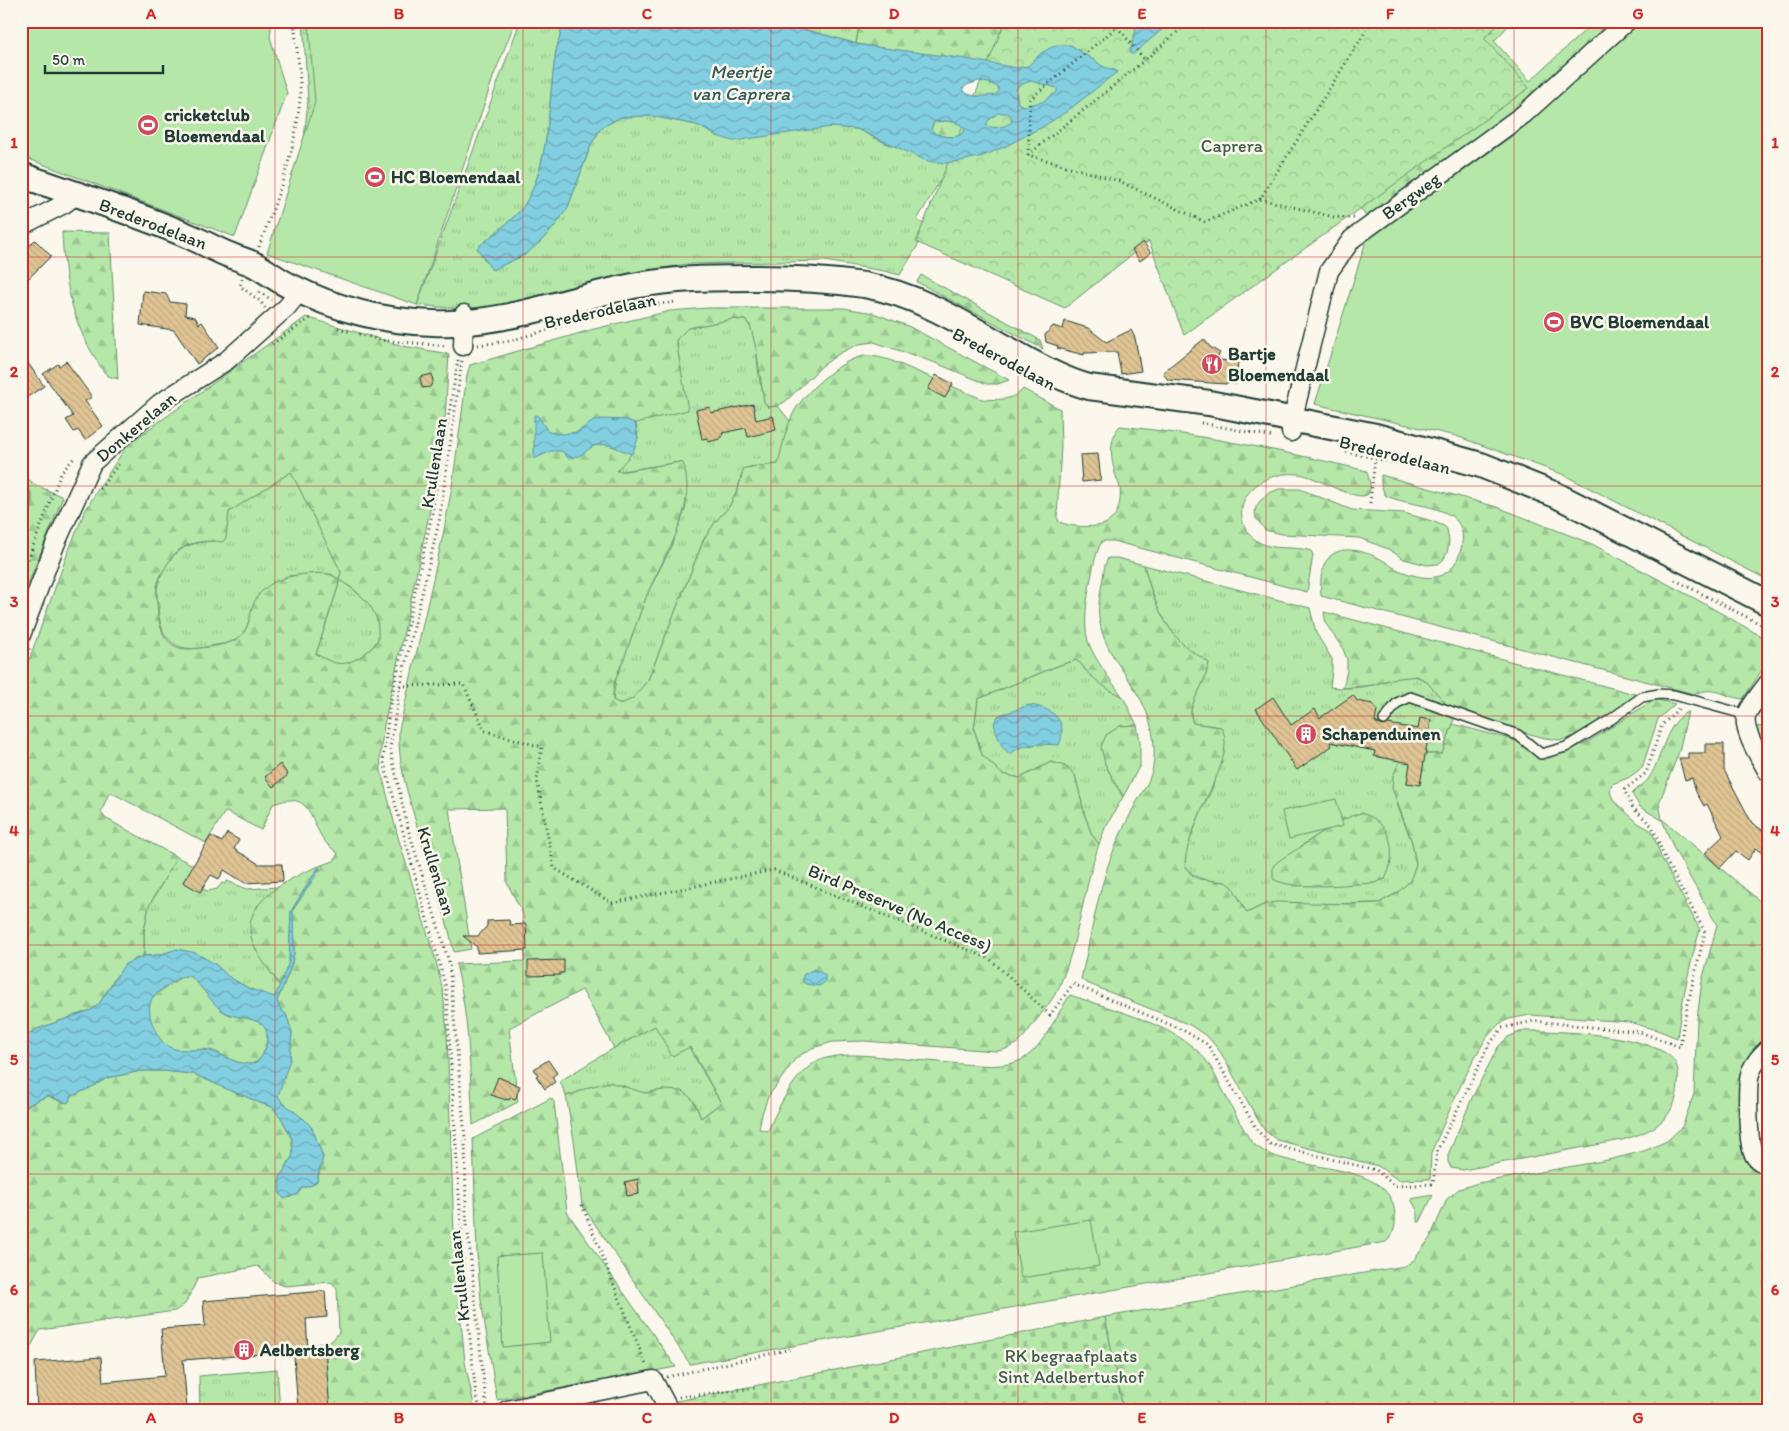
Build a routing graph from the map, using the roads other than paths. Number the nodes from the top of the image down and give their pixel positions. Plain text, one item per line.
1 (1627, 21) edge
2 (21, 175) edge
3 (76, 195) junction
4 (21, 226) edge
5 (293, 300) junction
6 (1288, 430) junction
7 (1385, 452) junction
8 (1768, 602) edge
9 (1768, 618) edge
10 (26, 640) edge
11 (1768, 683) edge
12 (1747, 715) junction
13 (1384, 720) dead end
14 (1768, 772) edge
15 (1768, 1049) edge
16 (1768, 1165) edge
17 (666, 1404) edge
18 (507, 1410) edge

1 - 6 street, Bergweg
2 - 3 street, Brederodelaan
3 - 4 street, Brederodelaan
3 - 5 street, Brederodelaan
5 - 6 street, Brederodelaan
5 - 10 street, Donkerelaan
6 - 7 street, Brederodelaan
7 - 8 street, Brederodelaan
7 - 9 street, Brederodelaan
11 - 12 street
12 - 13 lane
12 - 14 street
15 - 16 street
17 - 18 street

